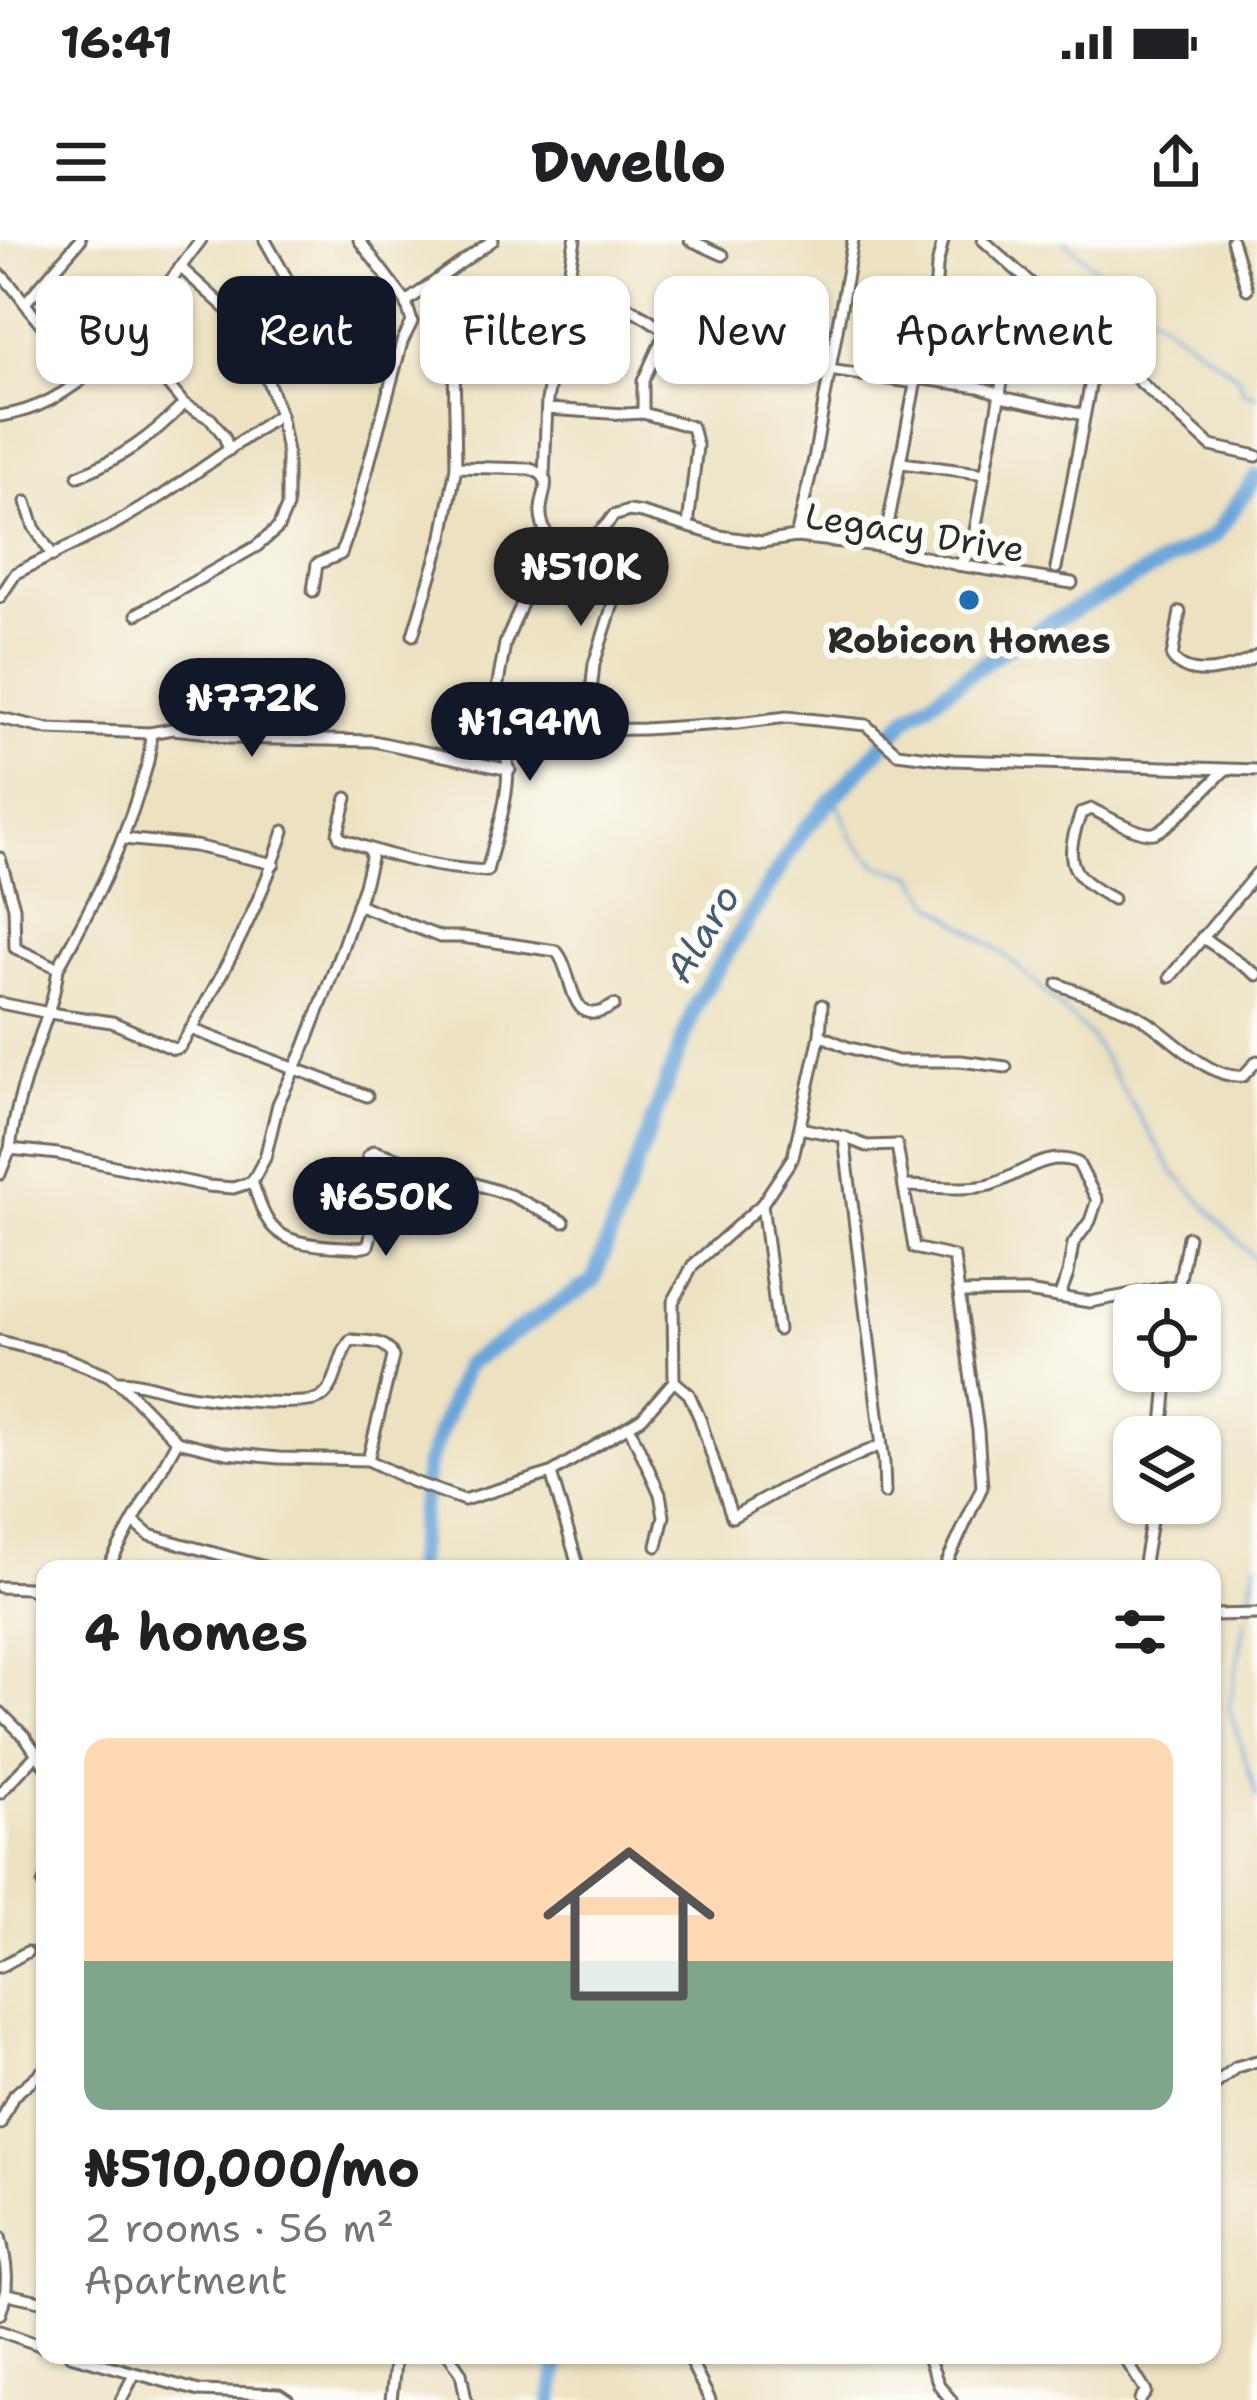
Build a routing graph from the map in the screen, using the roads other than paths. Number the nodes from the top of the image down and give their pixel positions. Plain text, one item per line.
1 (80, 240) edge
2 (201, 240) edge
3 (265, 240) edge
4 (359, 240) edge
5 (493, 240) edge
6 (575, 240) edge
7 (690, 240) edge
8 (853, 240) edge
9 (943, 240) edge
10 (983, 240) edge
11 (1232, 240) edge
12 (723, 255) dead end
13 (180, 267) junction
14 (0, 274) edge
15 (173, 276) edge
16 (285, 276) edge
17 (445, 276) edge
18 (567, 276) edge
19 (936, 276) edge
20 (1022, 276) edge
21 (1247, 289) dead end
22 (420, 293) edge
23 (26, 302) junction
24 (406, 302) junction
25 (36, 316) edge
26 (654, 359) edge
27 (830, 366) junction
28 (853, 370) edge
29 (76, 384) edge
30 (167, 384) edge
31 (454, 384) edge
32 (551, 384) edge
33 (916, 384) edge
34 (953, 384) edge
35 (1003, 384) edge
36 (1090, 384) edge
37 (1142, 384) edge
38 (1001, 395) junction
39 (184, 404) junction
40 (547, 409) junction
41 (643, 413) junction
42 (280, 414) junction
43 (1084, 415) junction
44 (0, 416) edge
45 (229, 450) junction
46 (1257, 457) edge
47 (902, 463) junction
48 (456, 467) junction
49 (986, 474) junction
50 (78, 476) dead end
51 (544, 476) junction
52 (26, 502) dead end
53 (688, 526) junction
54 (602, 531) junction
55 (796, 537) junction
56 (549, 539) junction
57 (880, 546) junction
58 (52, 556) junction
59 (958, 566) junction
60 (1056, 568) dead end
61 (1072, 583) dead end
62 (313, 591) dead end
63 (0, 597) edge
64 (1180, 612) dead end
65 (137, 614) dead end
66 (413, 635) dead end
67 (1257, 656) edge
68 (0, 718) edge
69 (502, 731) junction
70 (573, 731) junction
71 (150, 733) junction
72 (511, 770) junction
73 (1225, 770) junction
74 (1257, 770) edge
75 (347, 798) dead end
76 (284, 831) dead end
77 (124, 839) junction
78 (370, 851) junction
79 (0, 858) edge
80 (274, 864) junction
81 (1257, 873) edge
82 (1113, 899) dead end
83 (357, 904) junction
84 (14, 908) junction
85 (0, 910) edge
86 (1202, 937) junction
87 (58, 968) junction
88 (1257, 975) edge
89 (1170, 977) dead end
90 (1058, 984) dead end
91 (0, 1003) edge
92 (614, 1005) dead end
93 (822, 1005) dead end
94 (49, 1013) junction
95 (191, 1029) junction
96 (820, 1035) junction
97 (1257, 1061) edge
98 (1006, 1067) dead end
99 (295, 1069) junction
100 (367, 1096) dead end
101 (800, 1128) junction
102 (844, 1137) junction
103 (10, 1149) junction
104 (0, 1174) edge
105 (252, 1182) junction
106 (904, 1186) junction
107 (762, 1204) junction
108 (564, 1222) dead end
109 (1188, 1237) dead end
110 (1179, 1284) edge
111 (959, 1293) junction
112 (1059, 1297) junction
113 (1113, 1298) edge
114 (778, 1330) dead end
115 (0, 1341) edge
116 (117, 1381) junction
117 (674, 1381) junction
118 (629, 1426) junction
119 (178, 1442) junction
120 (881, 1445) junction
121 (368, 1460) junction
122 (551, 1473) junction
123 (885, 1492) dead end
124 (134, 1522) junction
125 (1150, 1524) edge
126 (657, 1546) dead end
127 (112, 1560) edge
128 (233, 1560) edge
129 (576, 1560) edge
130 (949, 1560) edge
131 (1144, 1560) edge
132 (0, 1587) edge
133 (36, 1591) edge
134 (1221, 1615) edge
135 (1257, 1615) edge
136 (0, 1712) edge
137 (36, 1753) edge
138 (36, 1755) edge
139 (0, 1793) edge
140 (27, 1952) dead end
141 (0, 1967) edge
142 (1257, 2061) edge
143 (36, 2077) edge
144 (1221, 2080) edge
145 (0, 2124) edge
146 (0, 2236) edge
147 (7, 2294) junction
148 (36, 2300) edge
149 (0, 2314) edge
150 (0, 2331) edge
151 (36, 2344) edge
152 (100, 2364) edge
153 (395, 2364) edge
154 (454, 2364) edge
155 (692, 2364) edge
156 (931, 2364) edge
157 (1129, 2364) edge
158 (134, 2374) junction
159 (122, 2400) edge
160 (288, 2400) edge
161 (391, 2400) edge
162 (466, 2400) edge
163 (710, 2400) edge
164 (951, 2400) edge
165 (1140, 2400) edge

1 - 23 street
2 - 13 street
3 - 16 street
4 - 24 street
5 - 17 street
6 - 18 street
7 - 12 street
8 - 27 street
9 - 19 street
10 - 20 street
11 - 21 street
13 - 15 street
13 - 42 street
14 - 23 street
22 - 24 street
23 - 25 street
24 - 62 street
26 - 41 street
27 - 28 street
27 - 55 street
29 - 44 street
30 - 39 street
31 - 48 street
32 - 40 street
33 - 47 street
34 - 38 street
35 - 38 street
36 - 43 street
37 - 46 street
38 - 43 street
38 - 49 street
39 - 45 street
39 - 50 street
40 - 41 street
40 - 51 street
41 - 53 street
42 - 45 street
42 - 65 street
43 - 60 street
45 - 58 street
47 - 49 street
47 - 57 street
48 - 51 street
48 - 66 street
49 - 59 street
51 - 56 street
52 - 58 street
53 - 54 street, Legacy Drive
53 - 55 street, Legacy Drive
54 - 56 street, Legacy Drive
54 - 70 street
55 - 57 street, Legacy Drive
56 - 69 street
57 - 59 street, Legacy Drive
58 - 63 street
59 - 61 street, Legacy Drive
64 - 67 street
68 - 71 street
69 - 70 street
69 - 72 street
70 - 73 street
71 - 72 street
71 - 77 street
72 - 78 street
73 - 74 street
73 - 82 street
75 - 78 street
76 - 80 street
77 - 80 street
77 - 87 street
78 - 83 street
79 - 84 street
80 - 95 street
81 - 86 street
83 - 92 street
83 - 99 street
84 - 85 street
84 - 87 street
86 - 88 street
86 - 89 street
87 - 94 street
90 - 97 street
91 - 94 street
93 - 96 street
94 - 95 street
94 - 103 street
95 - 99 street
96 - 98 street
96 - 101 street
99 - 100 street
99 - 105 street
101 - 102 street
101 - 107 street
102 - 106 street
102 - 120 street
103 - 104 street
103 - 105 street
105 - 108 street
106 - 111 street
106 - 112 street
107 - 114 street
107 - 117 street
109 - 110 street
111 - 112 street
111 - 130 street
112 - 113 street
115 - 116 street
116 - 119 street
116 - 121 street
117 - 118 street
117 - 120 street
118 - 122 street
118 - 126 street
119 - 121 street
119 - 124 street
120 - 123 street
121 - 122 street
122 - 129 street
124 - 127 street
124 - 128 street
125 - 131 street
132 - 133 street
134 - 135 street
136 - 137 street
138 - 139 street
140 - 141 street
142 - 144 street
143 - 145 street
146 - 147 street
147 - 148 street
147 - 149 street
150 - 151 street
152 - 158 street
153 - 161 street
154 - 162 street
155 - 163 street
156 - 164 street
157 - 165 street
158 - 159 street
158 - 160 street

